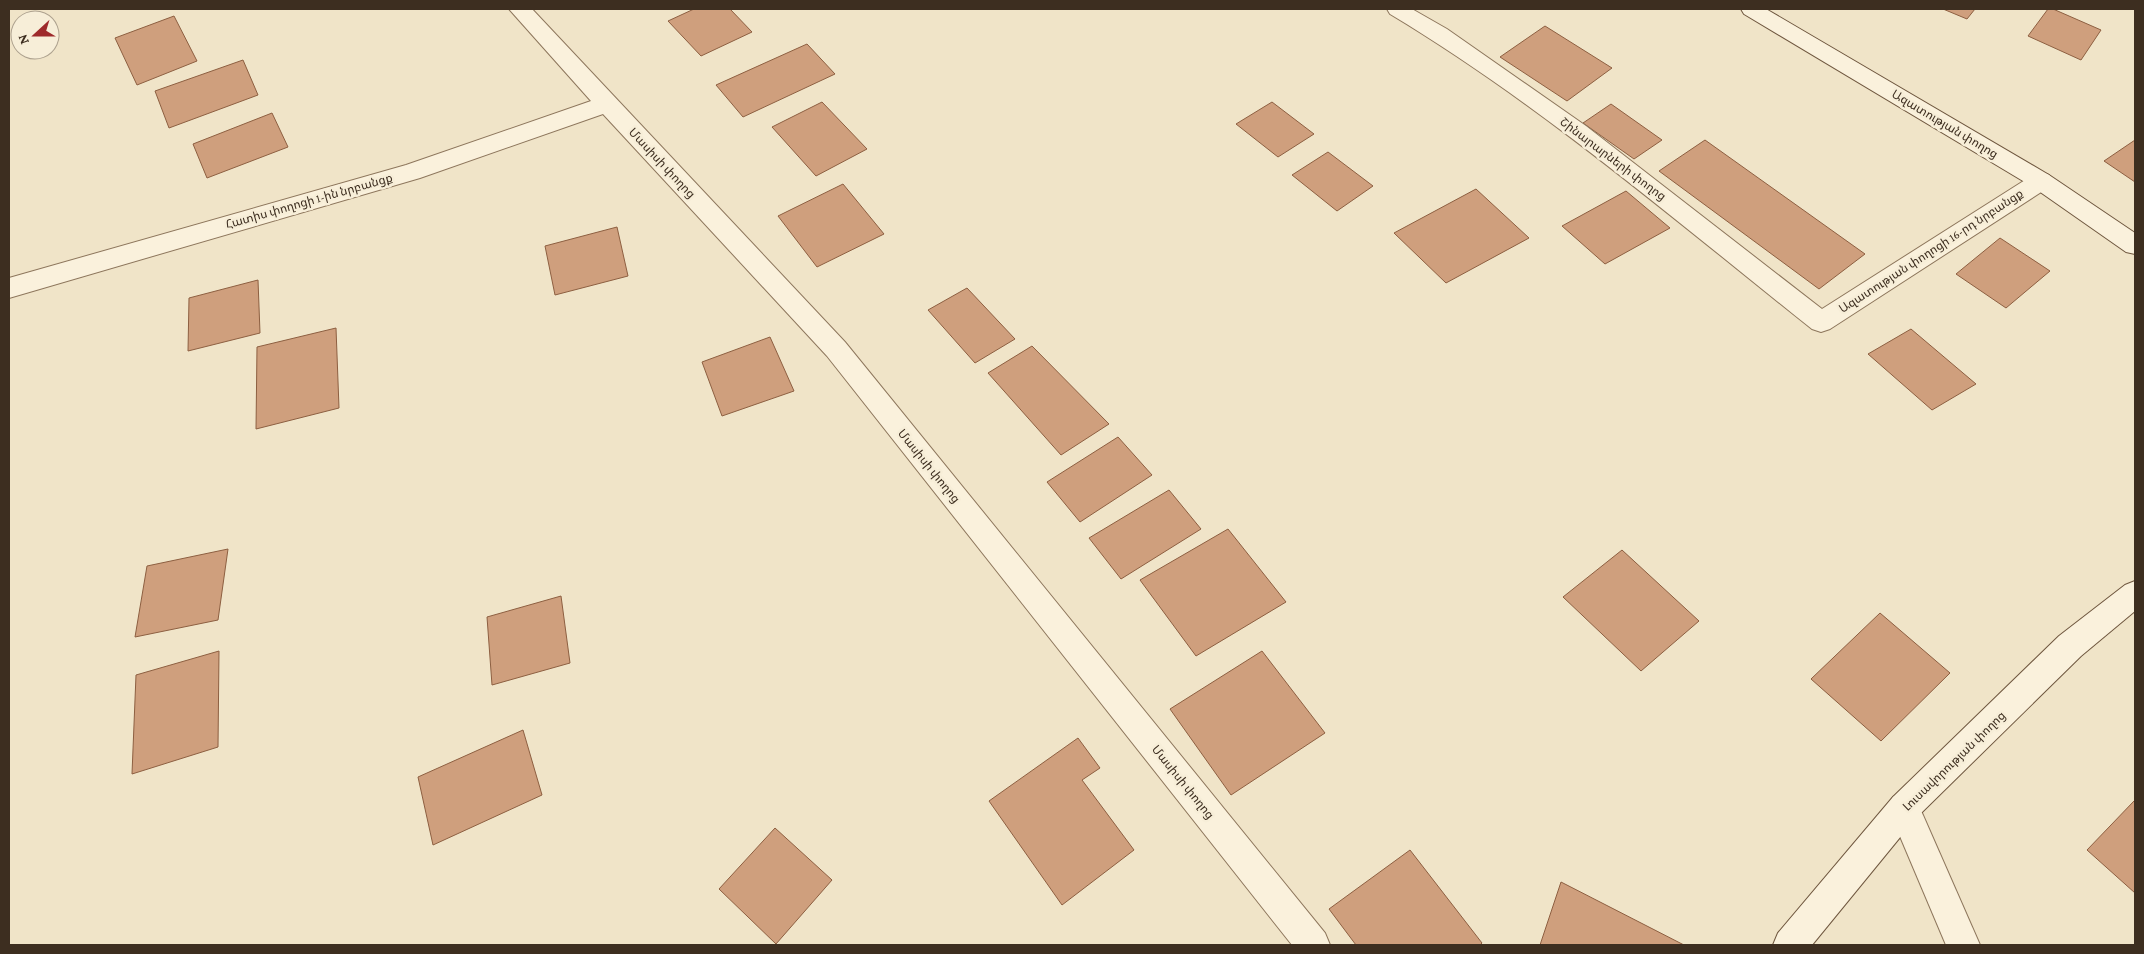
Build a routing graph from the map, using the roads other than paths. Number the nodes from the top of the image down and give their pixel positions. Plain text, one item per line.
1 (520, 9) edge
2 (1397, 9) edge
3 (1751, 9) edge
4 (607, 104) junction
5 (2041, 181) junction
6 (2135, 245) edge
7 (9, 288) edge
8 (1821, 322) joint
9 (2135, 594) edge
10 (1904, 808) junction
11 (1313, 945) edge
12 (1790, 945) edge
13 (1963, 945) edge

1 - 4 street, Մասիսի փողոց
2 - 8 street, Շինարարների փողոց
3 - 5 street, Ազատության փողոց
4 - 7 street, Հատիս փողոցի 1-ին նրբանցք
4 - 11 street, Մասիսի փողոց
5 - 6 street, Ազատության փողոց
5 - 8 street, Ազատության փողոցի 16-րդ նրբանցք
9 - 10 street, Լուսավորության փողոց
10 - 12 street, Լուսավորության փողոց
10 - 13 street

